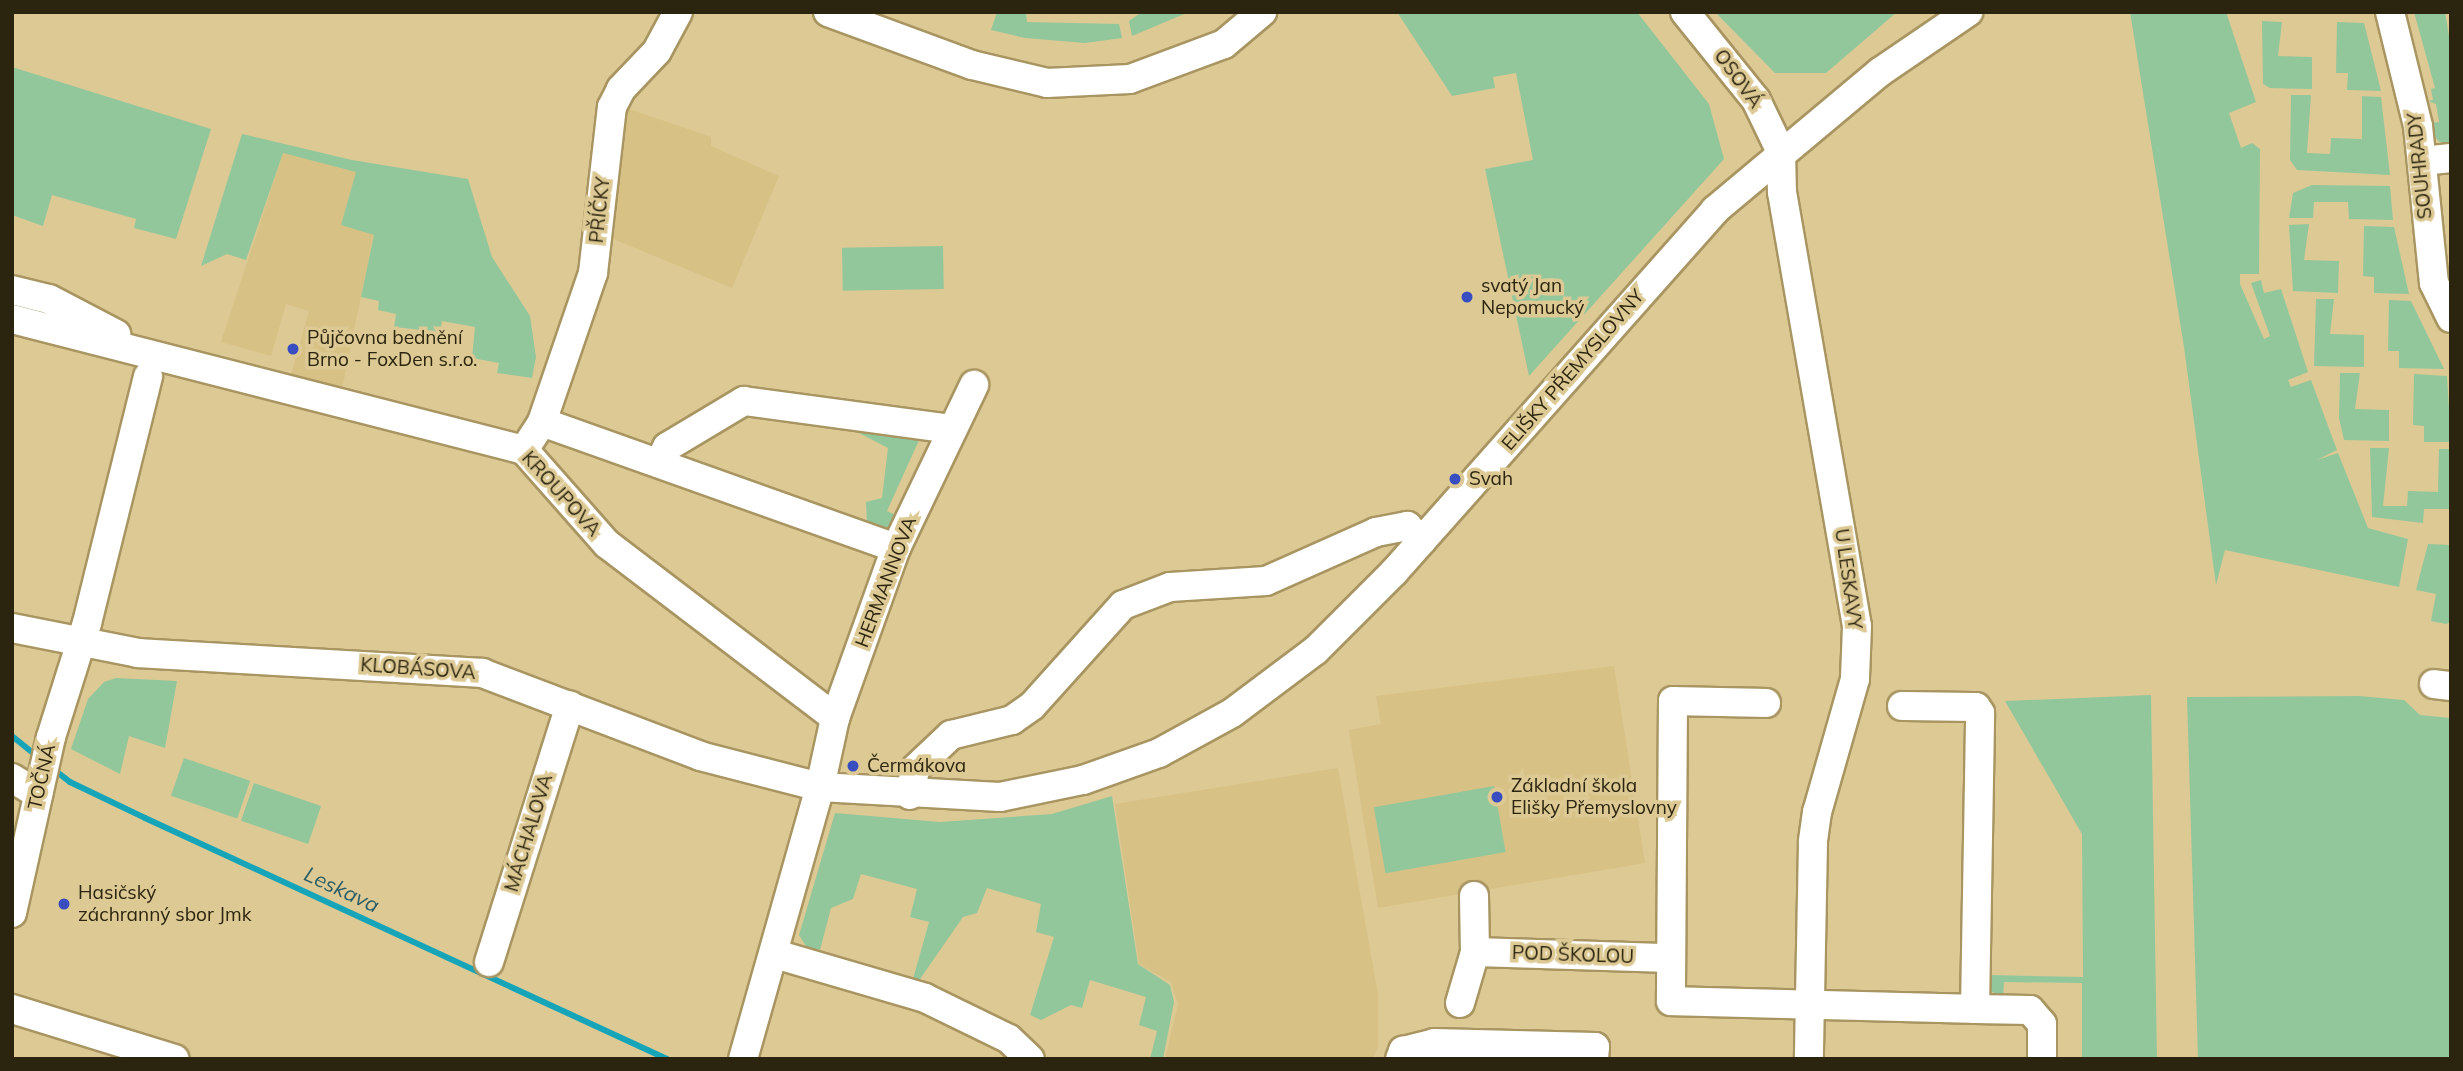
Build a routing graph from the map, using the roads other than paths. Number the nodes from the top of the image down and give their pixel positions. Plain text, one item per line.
1 (678, 12) edge
2 (828, 12) edge
3 (1262, 12) edge
4 (1685, 12) edge
5 (1968, 12) edge
6 (2390, 12) edge
7 (1781, 152) junction
8 (2451, 158) edge
9 (2422, 161) junction
10 (12, 290) edge
11 (2451, 318) edge
12 (12, 319) edge
13 (152, 366) junction
14 (974, 384) dead end
15 (541, 422) junction
16 (952, 429) junction
17 (524, 450) junction
18 (660, 461) junction
19 (1422, 541) junction
20 (896, 548) junction
21 (12, 628) edge
22 (81, 644) junction
23 (1766, 703) dead end
24 (570, 705) junction
25 (1902, 706) dead end
26 (835, 718) junction
27 (12, 778) edge
28 (39, 788) junction
29 (820, 788) junction
30 (910, 795) junction
31 (1474, 897) dead end
32 (12, 913) edge
33 (1475, 952) junction
34 (775, 954) junction
35 (1670, 958) junction
36 (489, 962) dead end
37 (1460, 1003) dead end
38 (1810, 1006) junction
39 (12, 1009) edge
40 (1975, 1009) junction
41 (175, 1059) edge
42 (743, 1059) edge
43 (1030, 1059) edge
44 (1400, 1059) edge
45 (1594, 1059) edge
46 (1809, 1059) edge
47 (2042, 1059) edge

1 - 15 street, PŘÍČKY
2 - 3 street
4 - 7 street, OSOVÁ
5 - 7 street, ELIŠKY PŘEMYSLOVNY
6 - 9 street, SOUHRADY
7 - 19 street, ELIŠKY PŘEMYSLOVNY
7 - 38 street, U LESKAVY
8 - 9 street
9 - 11 street, SOUHRADY
10 - 13 street, KROUPOVA
12 - 13 street, KROUPOVA
13 - 17 street, KROUPOVA
13 - 22 street
14 - 16 street, HERMANNOVA
15 - 17 street, PŘÍČKY
15 - 18 street
16 - 18 street
16 - 20 street, HERMANNOVA
17 - 26 street, KROUPOVA
18 - 20 street
19 - 30 street, ELIŠKY PŘEMYSLOVNY
19 - 30 street
20 - 26 street, HERMANNOVA
21 - 22 street, KLOBÁSOVA
22 - 24 street, KLOBÁSOVA
22 - 28 street, TOČNÁ
23 - 35 street
24 - 29 street, KLOBÁSOVA
24 - 36 street, MÁCHALOVA
25 - 40 street
26 - 29 street, HERMANNOVA
27 - 28 street
28 - 32 street, TOČNÁ
29 - 30 street, ELIŠKY PŘEMYSLOVNY
29 - 34 street
31 - 33 street
33 - 35 street, POD ŠKOLOU
33 - 37 street
34 - 42 street
34 - 43 street
35 - 38 street
38 - 40 street
38 - 46 street, U LESKAVY
39 - 41 street
40 - 47 street
44 - 45 street

